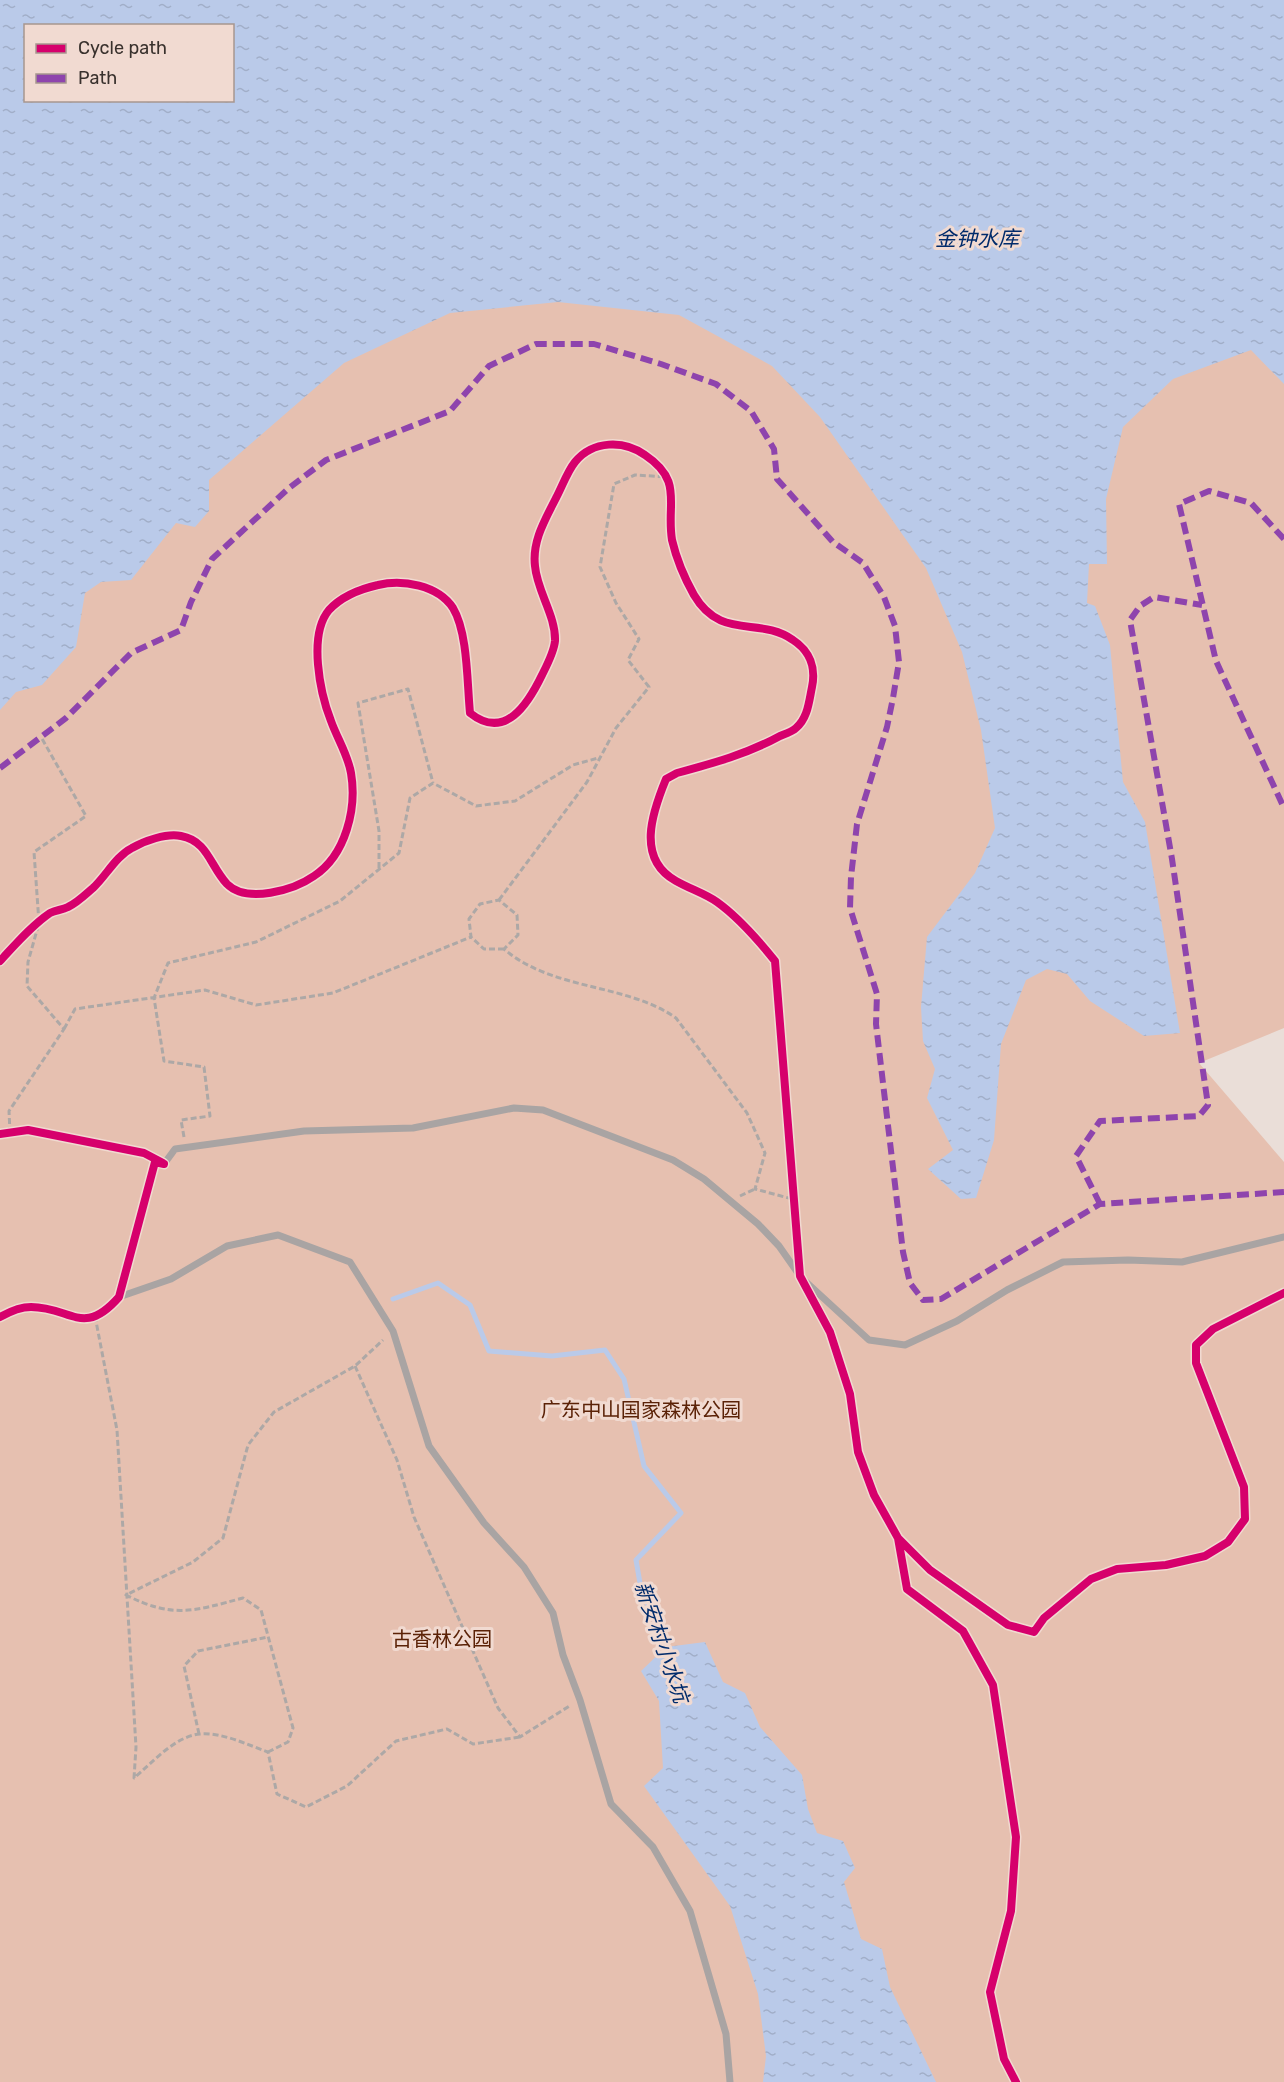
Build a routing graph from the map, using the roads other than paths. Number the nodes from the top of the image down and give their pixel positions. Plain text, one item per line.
1 (164, 1164) dead end
2 (1284, 1237) edge
3 (800, 1276) junction
4 (119, 1297) road end
5 (730, 2082) edge
6 (1016, 2082) edge

1 - 3 lane
2 - 3 lane
3 - 6 lane
4 - 5 lane

